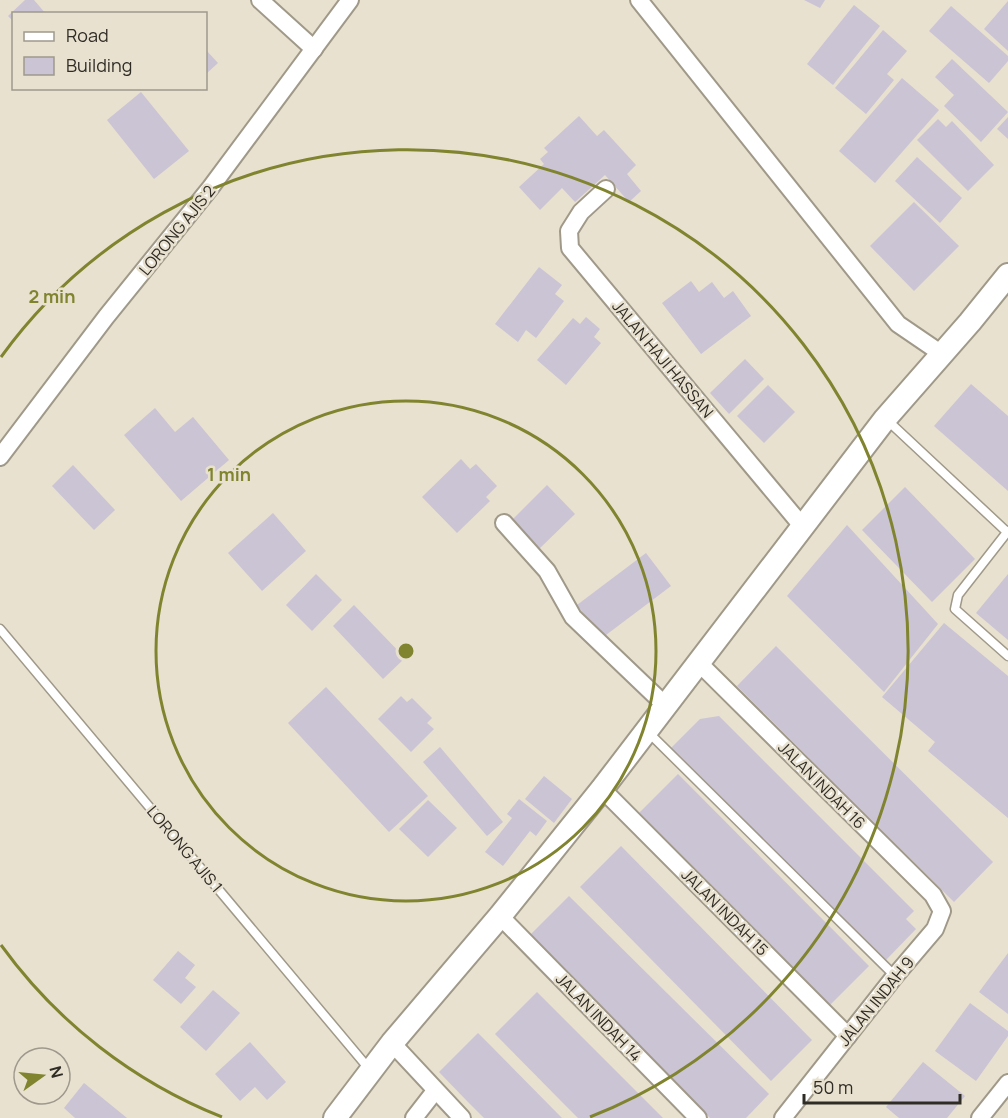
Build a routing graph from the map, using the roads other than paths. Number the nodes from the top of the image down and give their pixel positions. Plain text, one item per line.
1 (260, 0) edge
2 (350, 0) edge
3 (639, 0) edge
4 (314, 49) junction
5 (606, 189) dead end
6 (1008, 275) edge
7 (942, 354) junction
8 (885, 418) junction
9 (0, 457) edge
10 (504, 523) dead end
11 (802, 527) junction
12 (1007, 531) edge
13 (0, 629) edge
14 (1008, 656) edge
15 (699, 663) junction
16 (666, 706) junction
17 (647, 730) junction
18 (602, 789) junction
19 (942, 911) joint
20 (500, 916) junction
21 (895, 976) junction
22 (848, 1036) junction
23 (392, 1043) junction
24 (371, 1070) junction
25 (1008, 1083) edge
26 (435, 1091) junction
27 (334, 1118) edge
28 (414, 1118) edge
29 (462, 1118) edge
30 (698, 1118) edge
31 (783, 1118) edge
32 (980, 1118) edge

1 - 4 street
2 - 4 street, LORONG AJIS 2
3 - 7 street
4 - 9 street, LORONG AJIS 2
5 - 11 street, JALAN HAJI HASSAN
6 - 7 street
7 - 8 street
8 - 11 street
8 - 12 lane
10 - 16 street
11 - 15 street
12 - 14 lane
13 - 24 lane, LORONG AJIS 1
15 - 16 street
15 - 19 street, JALAN INDAH 16
16 - 17 street
17 - 18 street
17 - 21 lane
18 - 20 street
18 - 22 street, JALAN INDAH 15
19 - 21 street, JALAN INDAH 9
20 - 23 street
20 - 30 street, JALAN INDAH 14
21 - 22 street, JALAN INDAH 9
22 - 31 street, JALAN INDAH 9
23 - 24 street
23 - 26 street
24 - 27 street
25 - 32 street
26 - 28 street
26 - 29 street

